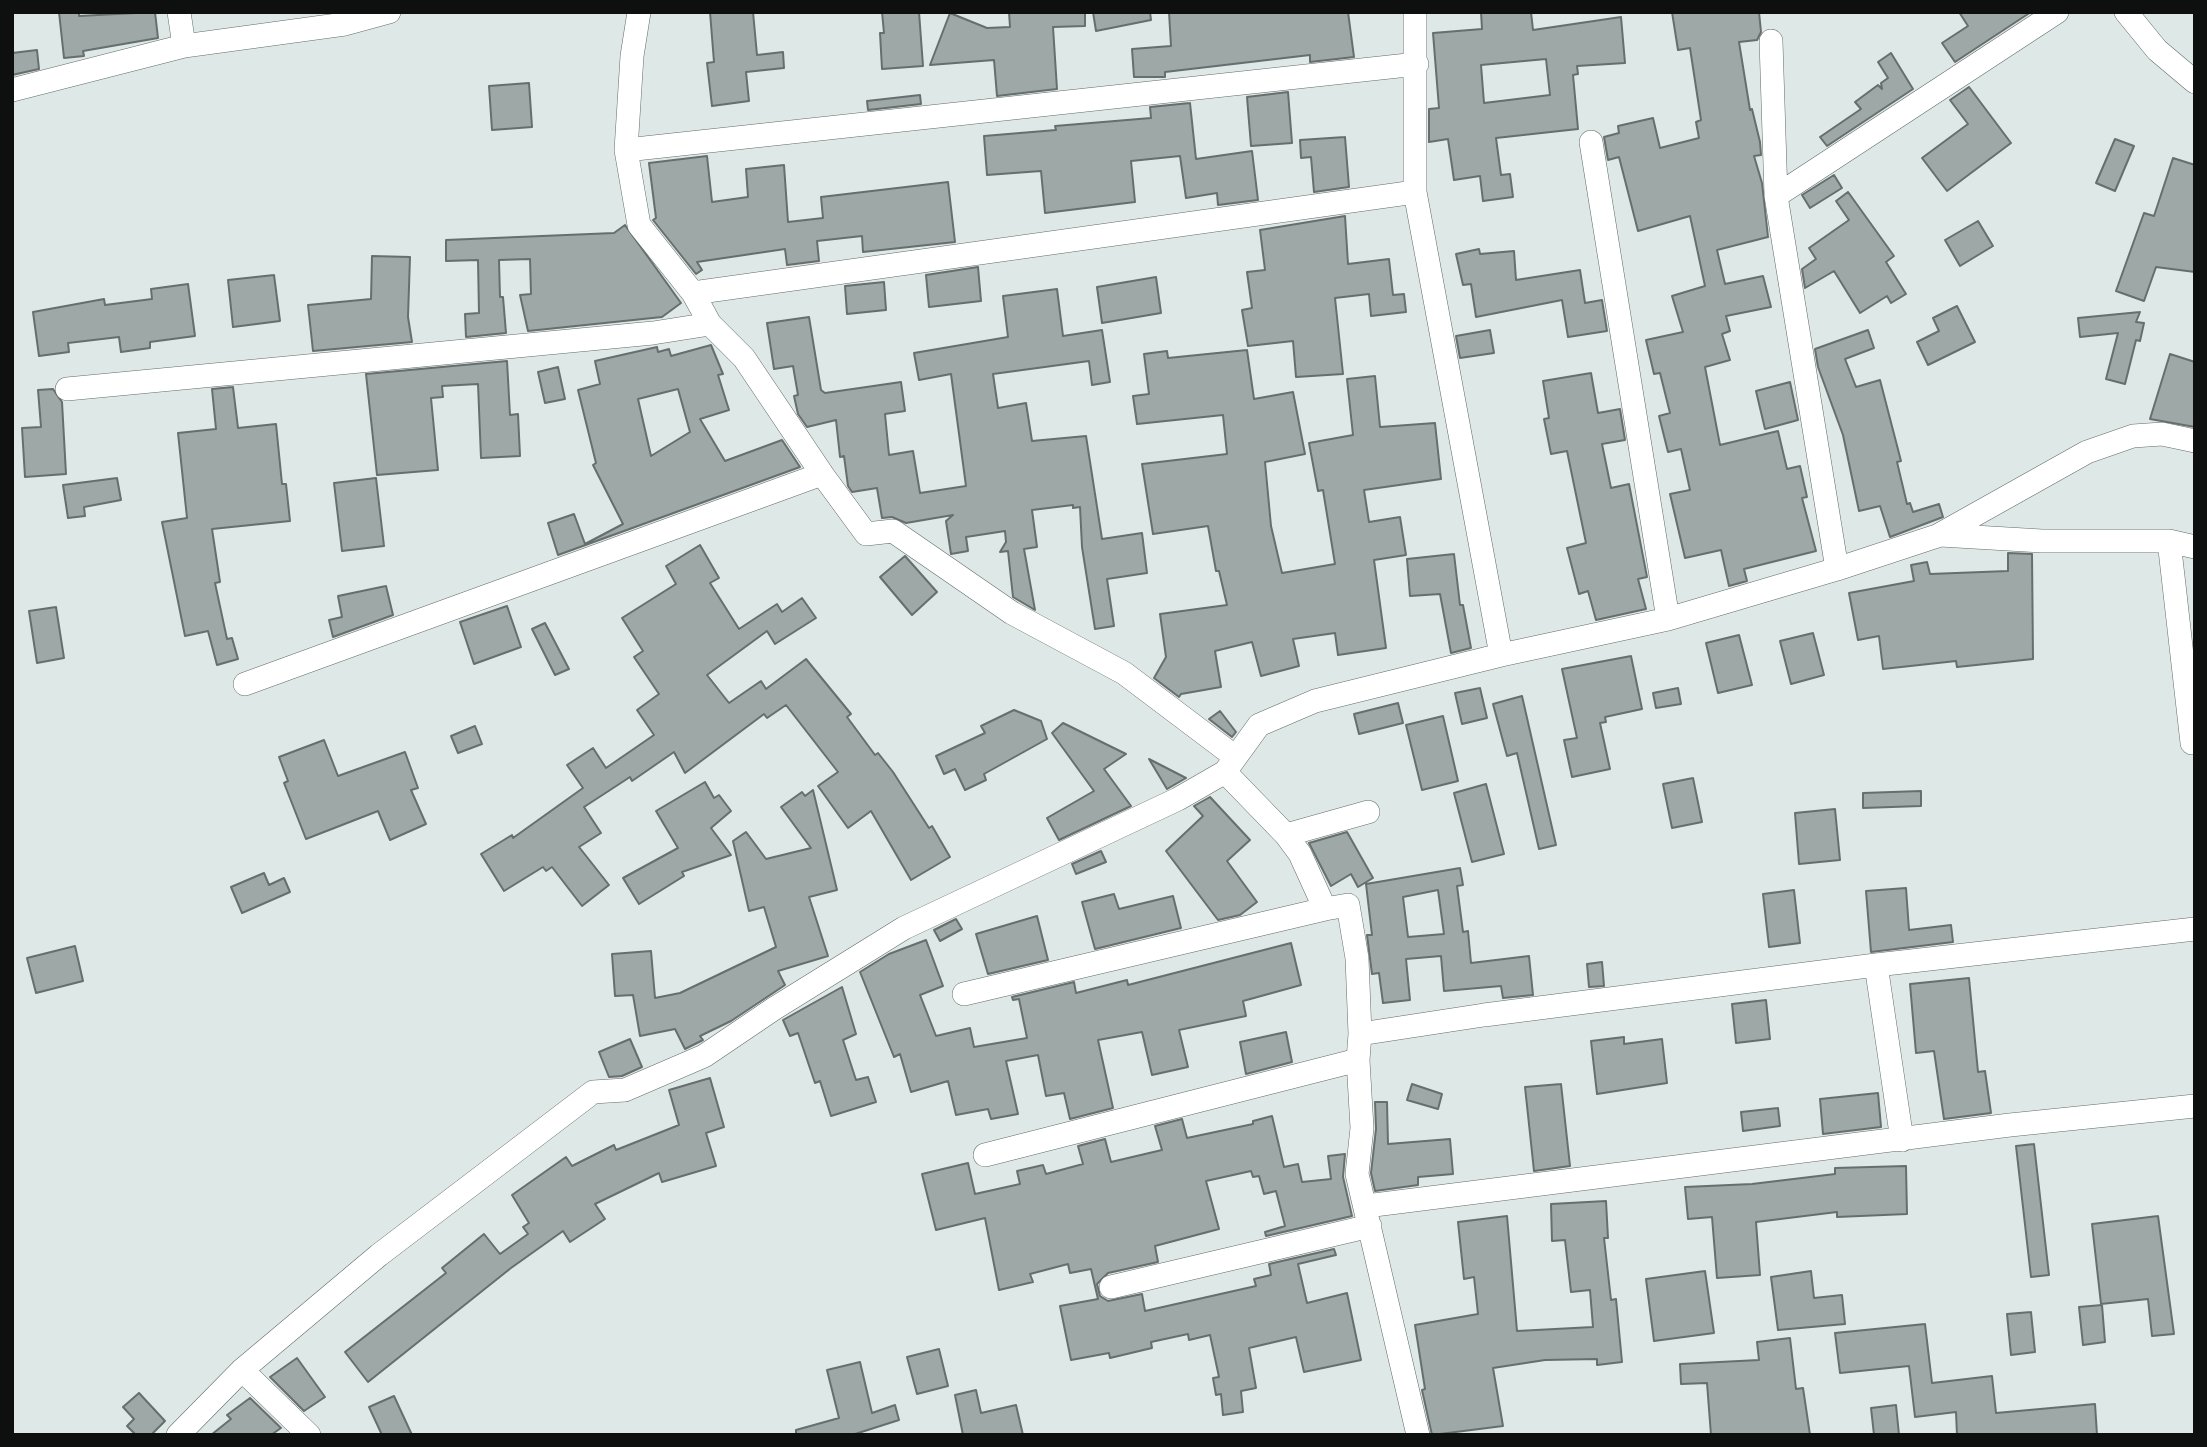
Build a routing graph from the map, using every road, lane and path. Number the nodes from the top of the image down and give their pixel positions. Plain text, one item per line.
1 (179, 12) edge
2 (389, 12) edge
3 (639, 12) edge
4 (1415, 12) edge
5 (2057, 12) edge
6 (2126, 12) edge
7 (344, 18) edge
8 (1770, 41) dead end
9 (184, 46) junction
10 (1417, 64) junction
11 (2195, 82) edge
12 (12, 90) edge
13 (1591, 142) dead end
14 (626, 150) junction
15 (1415, 192) junction
16 (1776, 196) junction
17 (693, 293) junction
18 (710, 324) junction
19 (68, 389) dead end
20 (2195, 441) edge
21 (822, 474) junction
22 (1937, 536) junction
23 (2169, 541) junction
24 (2195, 547) edge
25 (1837, 569) junction
26 (1668, 619) junction
27 (1501, 655) junction
28 (245, 684) dead end
29 (2195, 742) edge
30 (1229, 764) junction
31 (1368, 812) dead end
32 (1286, 835) junction
33 (1325, 909) junction
34 (2195, 929) edge
35 (1876, 965) junction
36 (964, 994) dead end
37 (1360, 1034) junction
38 (1358, 1060) junction
39 (2195, 1106) edge
40 (1902, 1140) junction
41 (985, 1155) dead end
42 (1368, 1216) junction
43 (1111, 1287) dead end
44 (242, 1370) junction
45 (178, 1435) edge
46 (309, 1435) edge
47 (1418, 1435) edge

1 - 9 street
2 - 7 street
3 - 14 street
4 - 10 street
5 - 16 street
6 - 11 street
7 - 9 street
8 - 16 street
9 - 12 street
10 - 14 street
10 - 15 street
13 - 26 street
14 - 17 street
15 - 17 street
15 - 27 street
16 - 25 street
17 - 18 street
18 - 19 street
18 - 21 street
20 - 22 street
21 - 28 street
21 - 30 street
22 - 23 street
22 - 25 street
23 - 24 street
23 - 29 street
25 - 26 street
26 - 27 street
27 - 30 street
30 - 32 street
30 - 44 street
31 - 32 street
32 - 33 street
33 - 36 street
33 - 37 street
34 - 35 street
35 - 37 street
35 - 40 street
37 - 38 street
38 - 41 street
38 - 42 street
39 - 40 street
40 - 42 street
42 - 43 street
42 - 47 street
44 - 45 street
44 - 46 street

